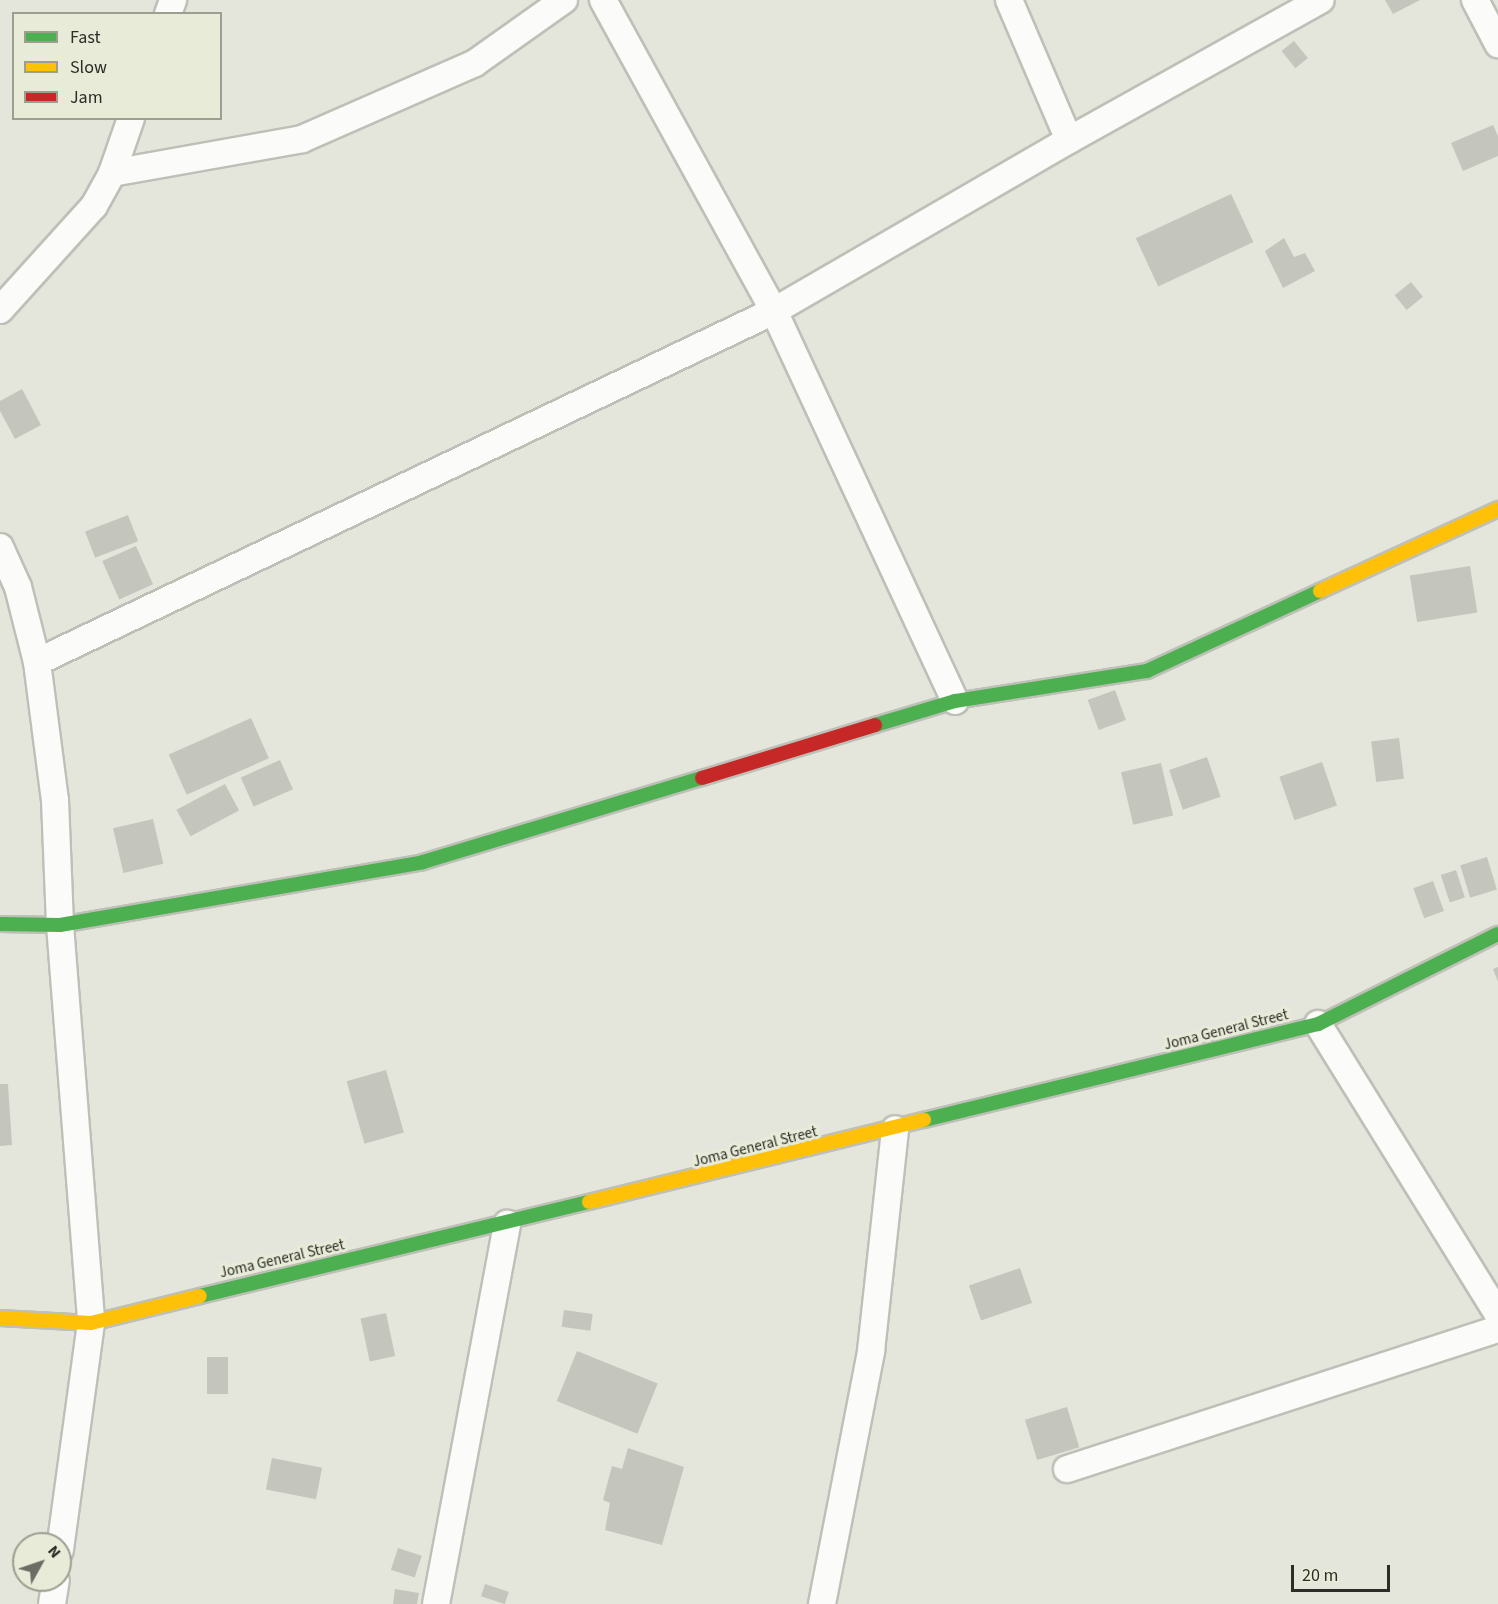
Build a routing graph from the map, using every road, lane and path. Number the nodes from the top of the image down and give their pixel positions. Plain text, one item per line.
1 (564, 0) edge
2 (603, 0) edge
3 (1009, 0) edge
4 (1322, 0) edge
5 (1475, 0) edge
6 (1498, 44) edge
7 (130, 120) edge
8 (1069, 140) junction
9 (112, 173) junction
10 (0, 310) edge
11 (774, 311) junction
12 (1498, 509) edge
13 (0, 547) edge
14 (37, 662) junction
15 (955, 701) junction
16 (0, 924) edge
17 (60, 925) junction
18 (1498, 934) edge
19 (1318, 1024) junction
20 (895, 1130) junction
21 (507, 1224) junction
22 (1498, 1314) edge
23 (0, 1318) edge
24 (91, 1323) junction
25 (1498, 1329) edge
26 (1067, 1469) dead end
27 (62, 1532) edge
28 (436, 1604) edge
29 (822, 1604) edge

1 - 9 street
2 - 11 street
3 - 8 street
4 - 8 street
5 - 6 street
7 - 9 street
8 - 11 street
9 - 10 street
11 - 14 street
11 - 15 street
12 - 15 street
13 - 14 street
14 - 17 street
15 - 17 street
16 - 17 street
17 - 24 street
18 - 19 street, Joma General Street
19 - 20 street, Joma General Street
19 - 22 street
20 - 21 street, Joma General Street
20 - 29 street
21 - 24 street, Joma General Street
21 - 28 street
23 - 24 street, Joma General Street
24 - 27 street
25 - 26 street

